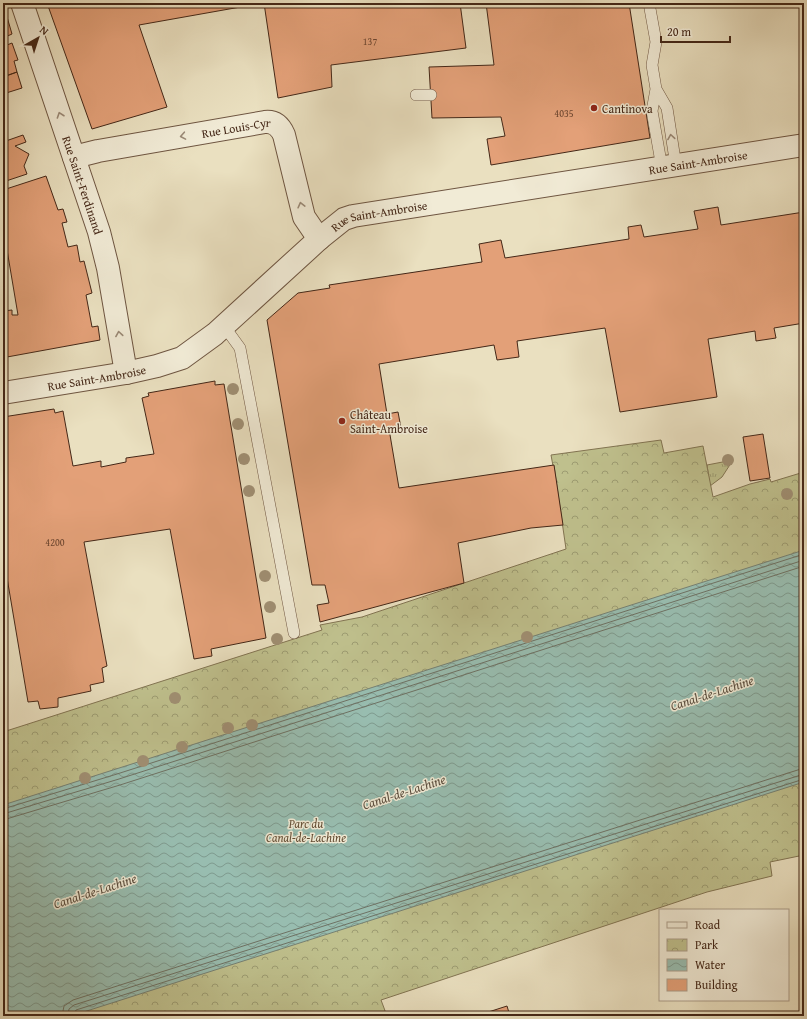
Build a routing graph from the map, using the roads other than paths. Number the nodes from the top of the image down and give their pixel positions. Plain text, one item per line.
1 (22, 3) edge
2 (649, 3) edge
3 (416, 95) dead end
4 (431, 95) dead end
5 (804, 145) edge
6 (74, 157) junction
7 (669, 167) junction
8 (319, 239) junction
9 (224, 326) junction
10 (126, 372) junction
11 (3, 393) edge
12 (294, 633) dead end

6 -> 1 street, Rue Saint-Ferdinand
2 - 7 lane
3 - 4 lane
5 - 7 street, Rue Saint-Ambroise
8 -> 6 street, Rue Louis-Cyr
10 -> 6 street, Rue Saint-Ferdinand
7 - 8 street, Rue Saint-Ambroise
8 - 9 street, Rue Saint-Ambroise
9 - 10 street, Rue Saint-Ambroise
9 - 12 lane
10 - 11 street, Rue Saint-Ambroise

